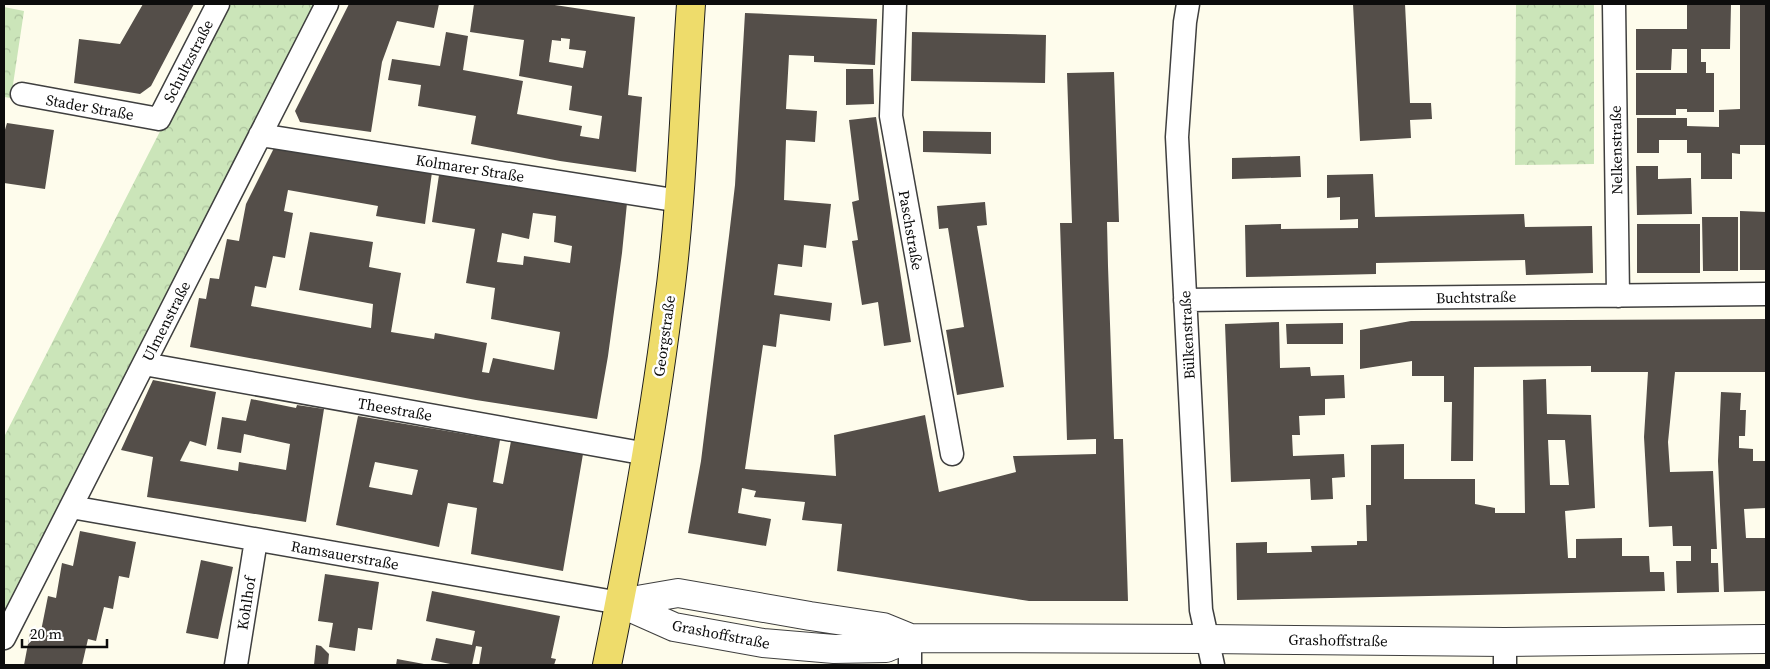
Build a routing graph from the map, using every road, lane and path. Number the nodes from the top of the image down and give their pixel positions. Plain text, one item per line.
1 (218, 4) edge
2 (327, 4) edge
3 (687, 4) edge
4 (895, 4) edge
5 (1188, 4) edge
6 (1614, 4) edge
7 (22, 94) dead end
8 (159, 119) joint
9 (260, 135) junction
10 (680, 201) junction
11 (1766, 294) edge
12 (1618, 296) junction
13 (1185, 300) junction
14 (144, 364) junction
15 (647, 454) junction
16 (952, 454) dead end
17 (70, 507) junction
18 (256, 540) junction
19 (620, 603) junction
20 (4, 638) edge
21 (910, 638) junction
22 (1208, 639) junction
23 (1766, 640) edge
24 (1505, 654) edge
25 (236, 665) edge
26 (607, 665) edge
27 (910, 665) edge
28 (1213, 665) edge

1 - 8 street, Schultzstraße
2 - 9 street, Ulmenstraße
3 - 10 main road, Georgstraße
4 - 16 street, Paschstraße
5 - 13 street, Bülkenstraße
6 - 12 street, Nelkenstraße
7 - 8 street, Stader Straße
9 - 10 street, Kolmarer Straße
9 - 14 street, Ulmenstraße
10 - 15 main road, Georgstraße
11 - 12 street, Buchtstraße
12 - 13 street, Buchtstraße
13 - 22 street, Bülkenstraße
14 - 15 street, Theestraße
14 - 17 street, Ulmenstraße
15 - 19 main road, Georgstraße
17 - 18 street, Ramsauerstraße
17 - 20 street, Ulmenstraße
18 - 19 street, Ramsauerstraße
18 - 25 street, Kohlhof
19 - 21 street, Grashoffstraße
19 - 26 main road, Georgstraße
21 - 22 street, Grashoffstraße
21 - 27 street
22 - 24 street, Grashoffstraße
22 - 28 street, Bülkenstraße
23 - 24 street, Grashoffstraße

